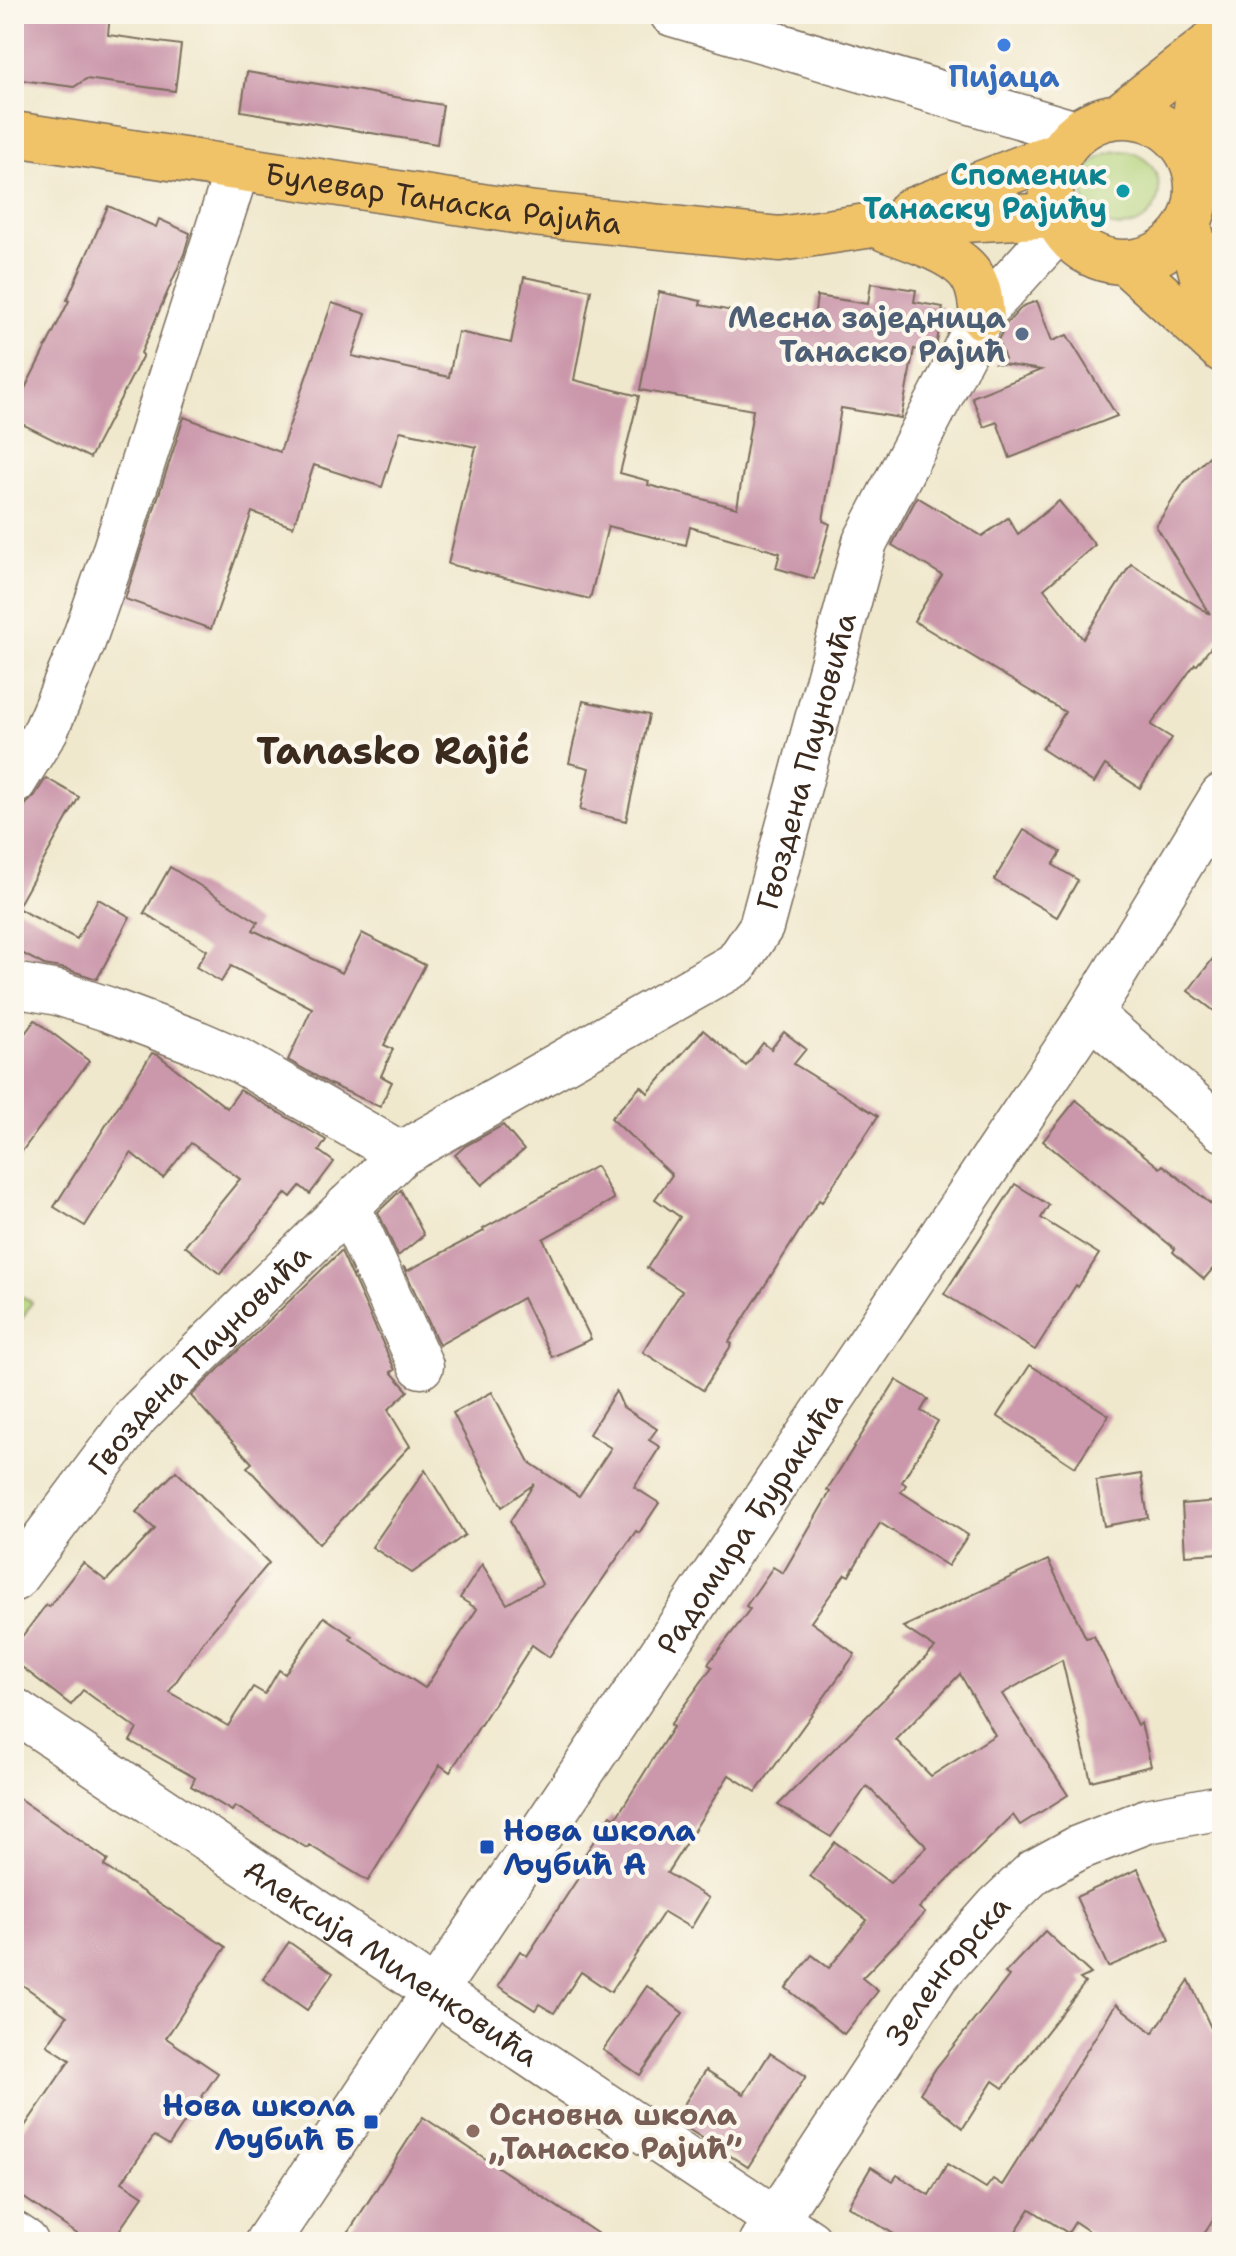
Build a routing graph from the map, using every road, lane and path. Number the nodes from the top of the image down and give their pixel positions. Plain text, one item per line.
1 (672, 14) edge
2 (1218, 38) edge
3 (1120, 115) junction
4 (14, 134) edge
5 (1068, 143) junction
6 (237, 169) junction
7 (1196, 172) junction
8 (1058, 221) junction
9 (873, 225) junction
10 (1189, 225) junction
11 (1126, 263) junction
12 (982, 317) junction
13 (1221, 348) edge
14 (14, 782) edge
15 (1222, 796) edge
16 (14, 985) edge
17 (1090, 1014) junction
18 (1222, 1129) edge
19 (401, 1154) junction
20 (348, 1206) junction
21 (421, 1366) dead end
22 (14, 1579) edge
23 (14, 1710) edge
24 (1222, 1807) edge
25 (435, 1993) junction
26 (14, 2234) edge
27 (782, 2235) edge
28 (26, 2242) edge
29 (267, 2242) edge

1 - 5 street
2 - 3 main road
2 - 7 main road
3 - 5 main road
3 - 7 main road
4 - 6 main road, Булевар Танаска Рајића
5 - 8 main road
5 - 9 main road
6 - 9 main road, Булевар Танаска Рајића
6 - 14 street
7 - 10 main road
8 - 9 main road
8 - 11 main road
8 - 12 street, Гвоздена Пауновића
9 - 12 main road
10 - 11 main road
10 - 13 main road
11 - 13 main road
12 - 19 street, Гвоздена Пауновића
15 - 17 street, Радомира Ђуракића
16 - 19 street
17 - 18 street
17 - 25 street, Радомира Ђуракића
19 - 20 street, Гвоздена Пауновића
20 - 21 street
20 - 22 street, Гвоздена Пауновића
23 - 25 street, Алексија Миленковића
24 - 27 street, Зеленгорска
25 - 27 street, Алексија Миленковића
25 - 29 street, Радомира Ђуракића
26 - 28 street

